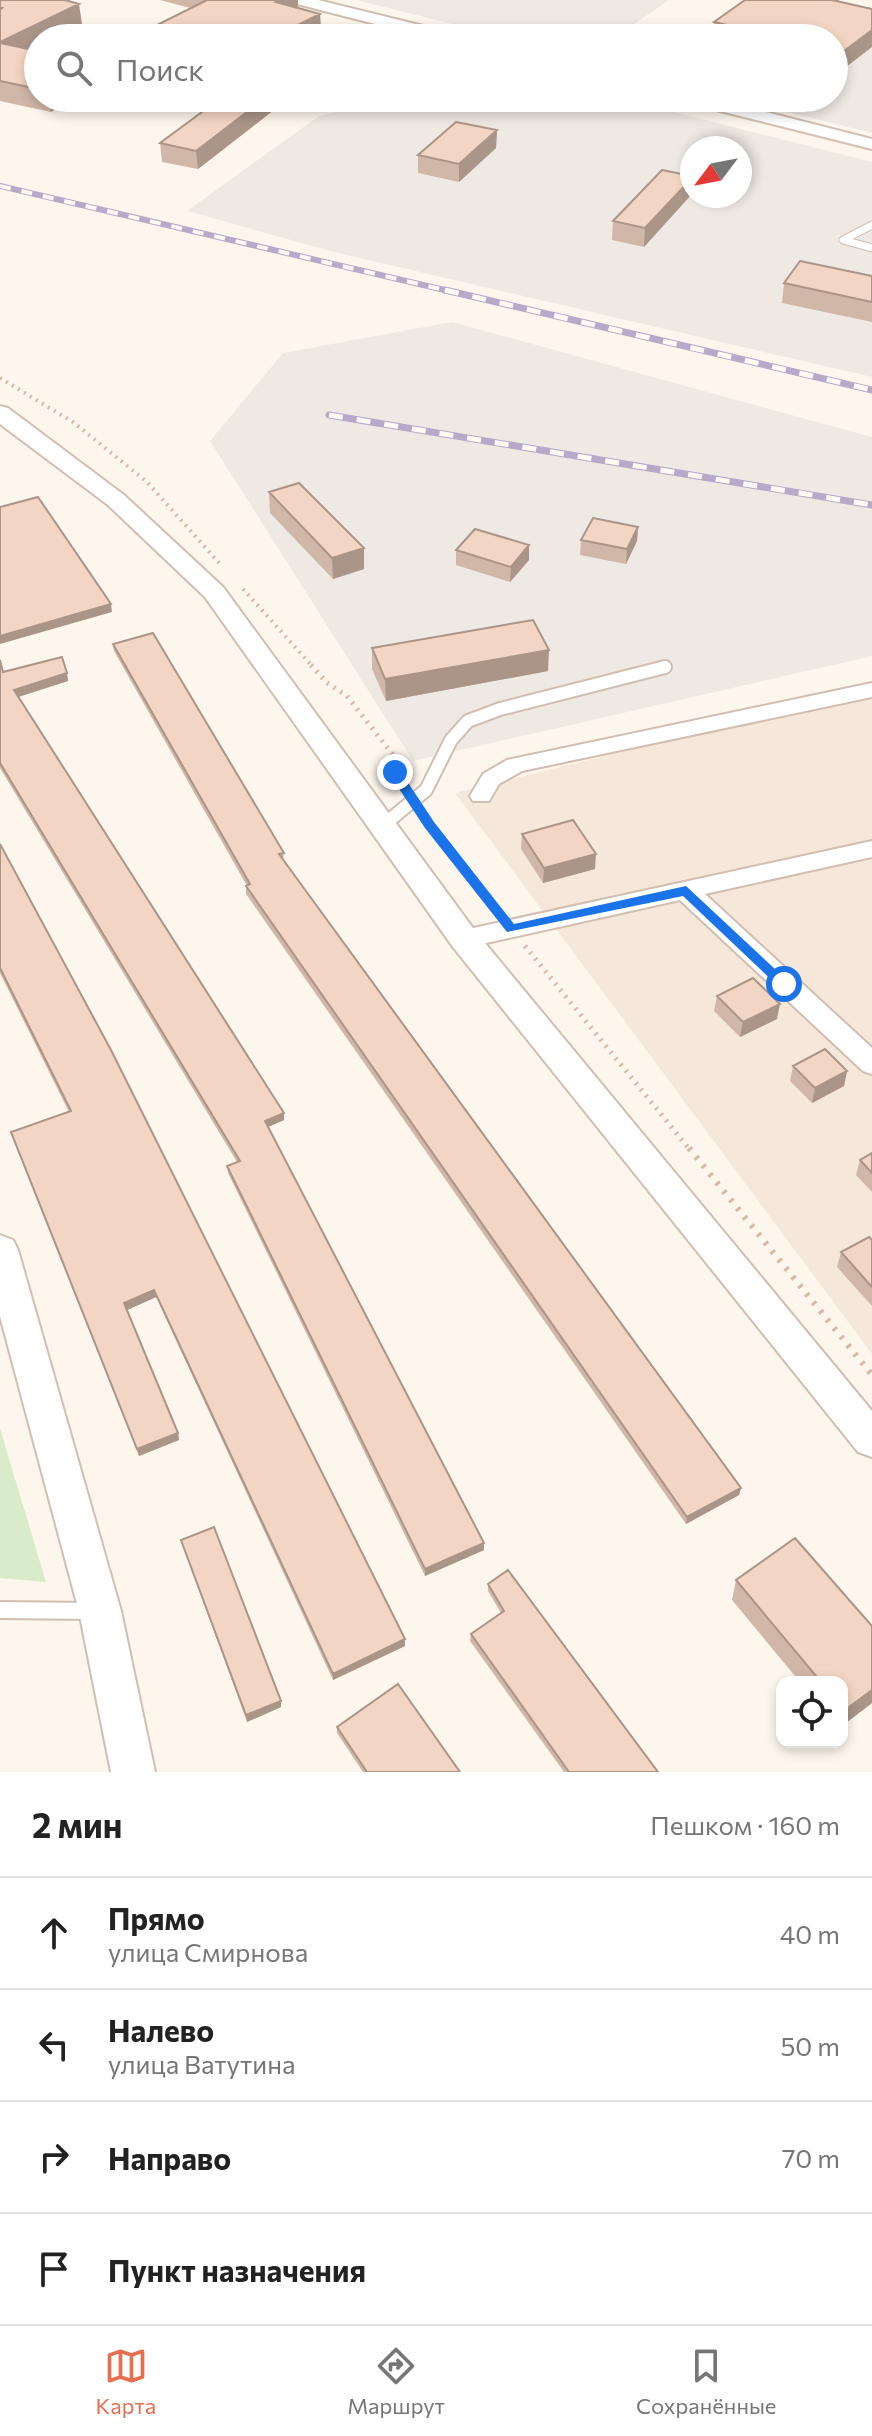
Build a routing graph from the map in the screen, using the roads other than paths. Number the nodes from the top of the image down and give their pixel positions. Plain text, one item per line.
1 (299, 0) edge
2 (396, 24) edge
3 (745, 112) edge
4 (872, 144) edge
5 (872, 225) edge
6 (872, 248) edge
7 (0, 413) edge
8 (665, 667) dead end
9 (872, 690) edge
10 (481, 796) dead end
11 (381, 827) junction
12 (872, 849) edge
13 (686, 891) junction
14 (464, 939) junction
15 (872, 1064) edge
16 (0, 1250) edge
17 (872, 1440) edge
18 (0, 1610) edge
19 (100, 1611) junction
20 (133, 1772) edge

1 - 2 street
3 - 4 street
5 - 6 lane
7 - 11 street
8 - 11 lane
9 - 10 street
11 - 14 street
12 - 13 street
13 - 14 street
13 - 15 street
14 - 17 street
16 - 19 street
18 - 19 lane
19 - 20 street

